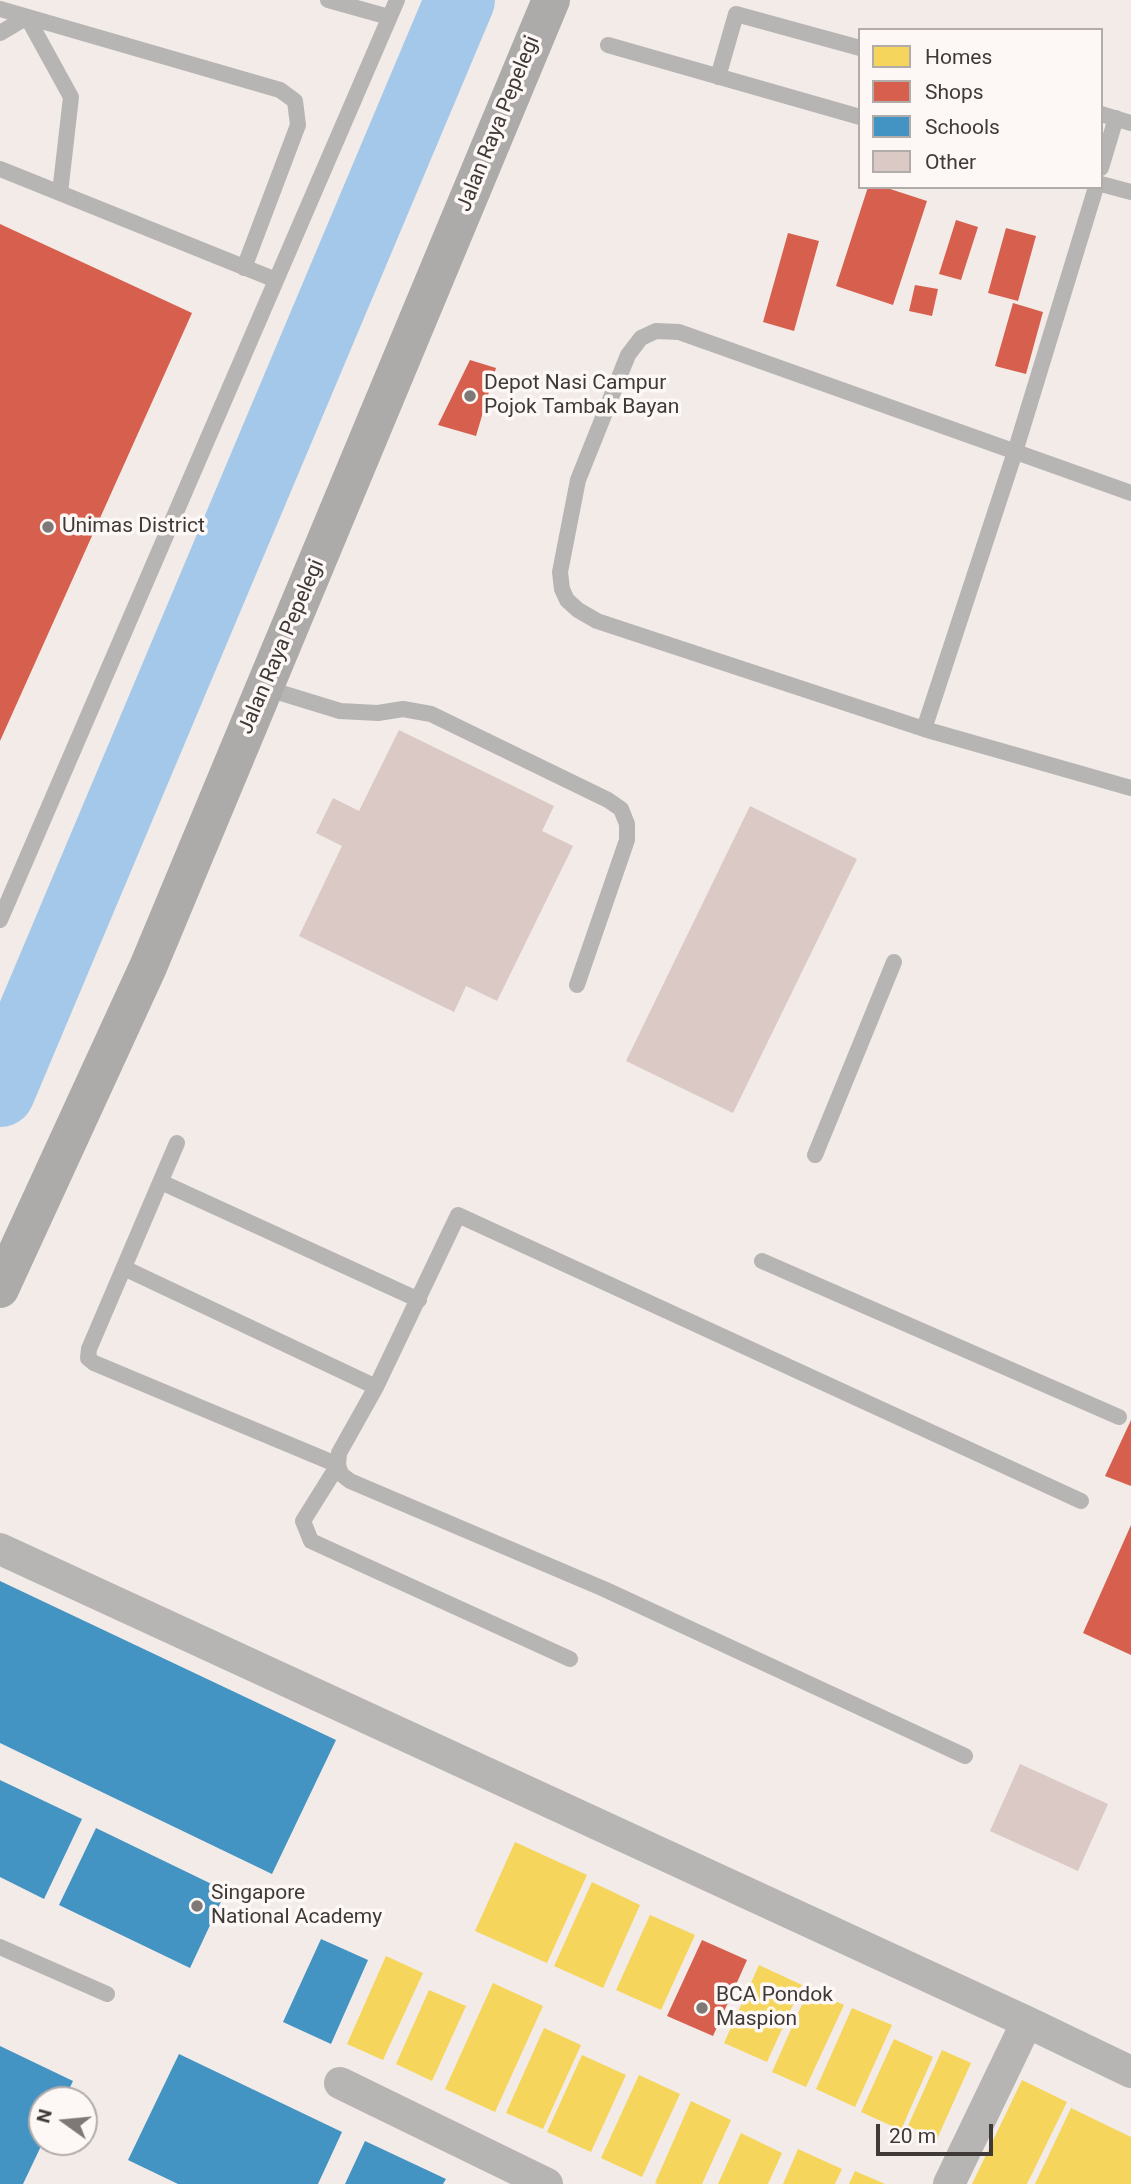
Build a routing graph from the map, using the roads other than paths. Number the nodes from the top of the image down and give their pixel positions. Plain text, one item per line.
1 (328, 0) edge
2 (397, 0) edge
3 (551, 0) edge
4 (0, 9) edge
5 (27, 17) junction
6 (389, 18) junction
7 (0, 33) edge
8 (608, 45) dead end
9 (858, 47) edge
10 (718, 77) junction
11 (858, 116) edge
12 (1116, 119) edge
13 (1103, 161) edge
14 (0, 169) edge
15 (1103, 185) edge
16 (1095, 189) edge
17 (1131, 192) edge
18 (60, 193) junction
19 (244, 268) junction
20 (276, 281) junction
21 (1015, 452) junction
22 (1131, 493) edge
23 (265, 688) junction
24 (924, 729) junction
25 (1131, 788) edge
26 (0, 920) edge
27 (894, 962) dead end
28 (577, 985) dead end
29 (177, 1143) dead end
30 (815, 1155) dead end
31 (161, 1182) junction
32 (762, 1261) dead end
33 (124, 1268) junction
34 (0, 1289) edge
35 (419, 1300) junction
36 (376, 1387) junction
37 (1119, 1417) dead end
38 (338, 1465) junction
39 (1081, 1501) dead end
40 (0, 1549) edge
41 (570, 1659) dead end
42 (965, 1756) dead end
43 (0, 1947) edge
44 (107, 1994) dead end
45 (1027, 2022) junction
46 (1131, 2072) edge
47 (340, 2083) dead end
48 (547, 2184) edge
49 (949, 2184) edge

1 - 6 lane
2 - 6 lane
3 - 23 street, Jalan Raya Pepelegi
4 - 5 lane
5 - 7 lane
5 - 18 lane
5 - 19 lane
6 - 20 lane
8 - 10 lane
9 - 10 lane
10 - 11 lane
12 - 13 lane
14 - 18 lane
15 - 17 lane
16 - 21 lane
18 - 19 lane
19 - 20 lane
20 - 26 lane
21 - 22 lane
21 - 24 lane
21 - 24 lane
23 - 28 lane
23 - 34 street, Jalan Raya Pepelegi
24 - 25 lane
27 - 30 lane
29 - 31 lane
31 - 33 lane
31 - 35 lane
32 - 37 lane
33 - 36 lane
33 - 38 lane
35 - 36 lane
35 - 39 lane
36 - 38 lane
38 - 41 lane
38 - 42 lane
40 - 45 street
43 - 44 lane
45 - 46 street
45 - 49 street
47 - 48 street

